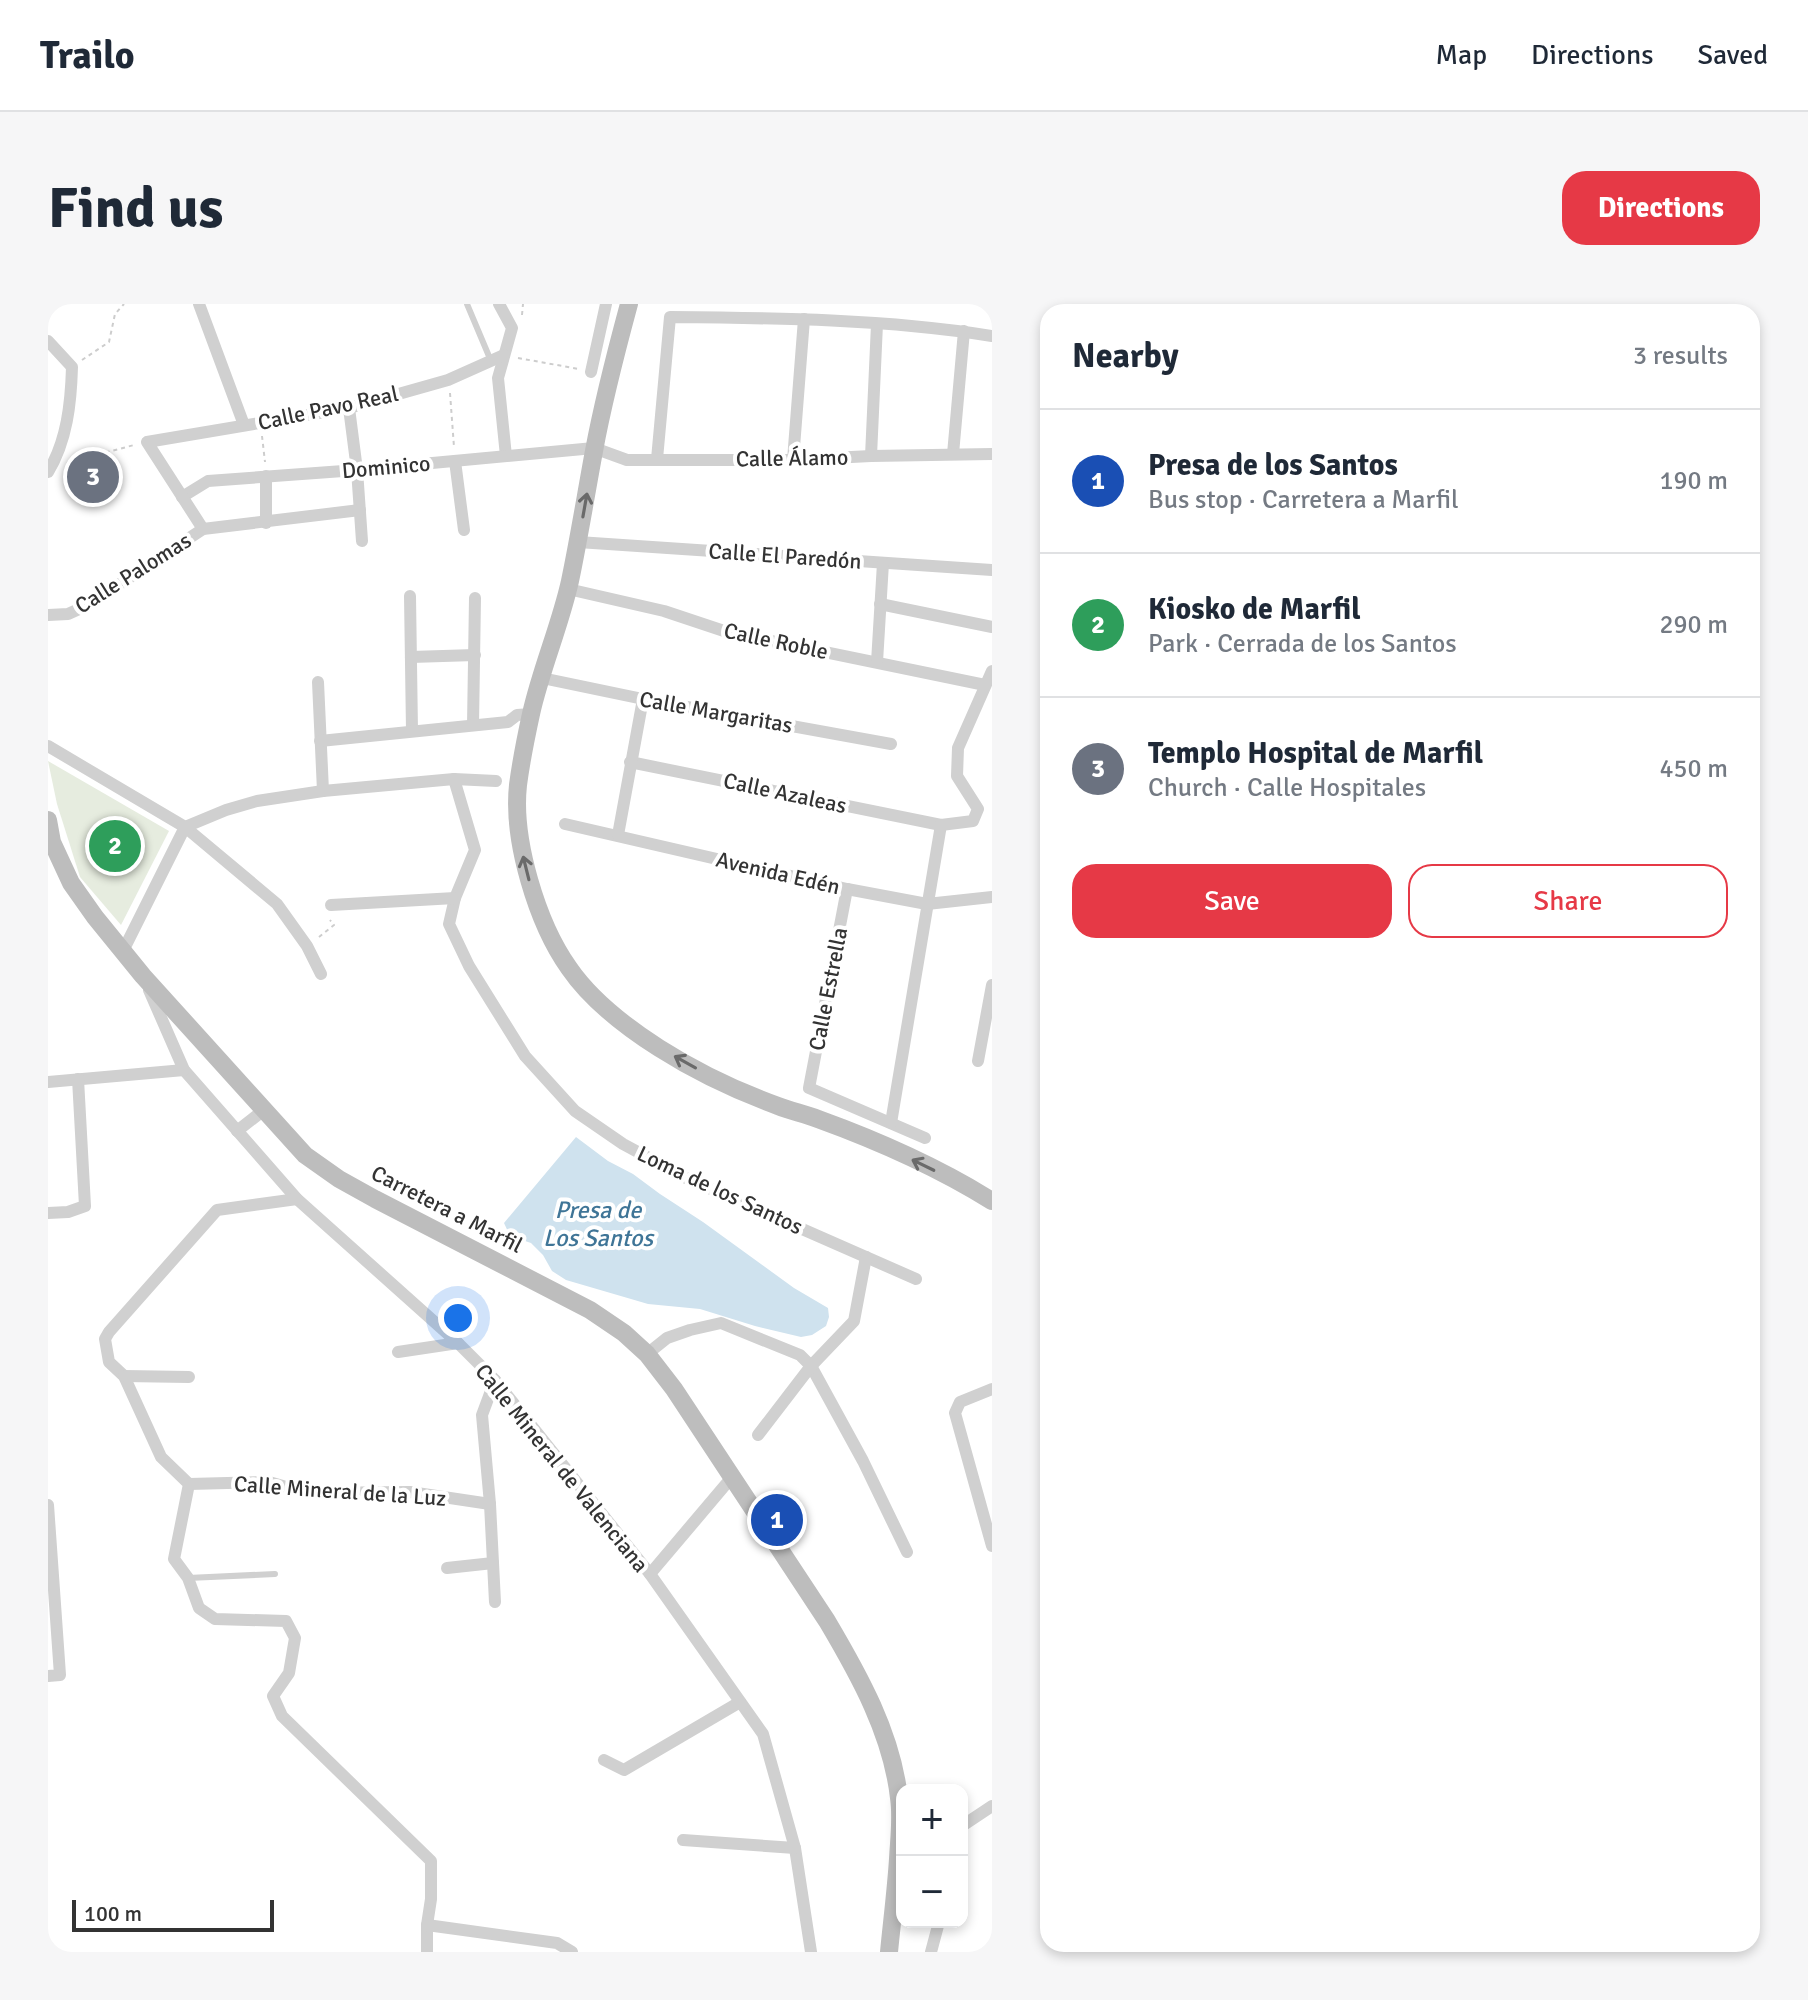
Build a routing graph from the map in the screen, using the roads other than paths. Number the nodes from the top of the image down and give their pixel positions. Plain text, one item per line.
1 (199, 304) edge
2 (467, 304) edge
3 (499, 304) edge
4 (606, 304) edge
5 (629, 304) edge
6 (804, 319) junction
7 (877, 324) junction
8 (964, 331) junction
9 (992, 336) edge
10 (48, 341) edge
11 (504, 355) junction
12 (491, 361) junction
13 (591, 372) road end
14 (349, 408) junction
15 (244, 425) junction
16 (594, 448) junction
17 (991, 452) edge
18 (953, 454) junction
19 (506, 456) junction
20 (871, 456) junction
21 (657, 459) junction
22 (793, 460) junction
23 (455, 461) junction
24 (50, 470) edge
25 (357, 470) junction
26 (266, 476) junction
27 (182, 497) junction
28 (360, 510) junction
29 (266, 523) junction
30 (203, 529) junction
31 (464, 530) dead end
32 (362, 541) dead end
33 (578, 542) junction
34 (883, 563) junction
35 (992, 570) edge
36 (568, 589) junction
37 (410, 596) dead end
38 (475, 598) dead end
39 (880, 604) junction
40 (48, 615) edge
41 (992, 627) edge
42 (475, 655) junction
43 (411, 657) junction
44 (877, 662) junction
45 (992, 671) edge
46 (542, 678) junction
47 (318, 682) dead end
48 (985, 685) junction
49 (643, 699) junction
50 (531, 714) junction
51 (473, 725) junction
52 (412, 731) junction
53 (320, 741) junction
54 (891, 744) dead end
55 (48, 746) edge
56 (630, 762) junction
57 (454, 779) junction
58 (496, 781) dead end
59 (323, 791) junction
60 (48, 820) edge
61 (565, 824) dead end
62 (941, 825) junction
63 (185, 827) junction
64 (618, 835) junction
65 (50, 843) edge
66 (847, 889) junction
67 (992, 897) edge
68 (455, 898) junction
69 (927, 904) junction
70 (331, 905) road end
71 (123, 951) junction
72 (321, 974) dead end
73 (143, 976) junction
74 (992, 985) edge
75 (978, 1061) dead end
76 (184, 1070) junction
77 (78, 1079) junction
78 (48, 1082) edge
79 (264, 1110) junction
80 (891, 1123) junction
81 (237, 1131) junction
82 (925, 1138) dead end
83 (297, 1199) junction
84 (992, 1201) edge
85 (48, 1213) edge
86 (866, 1257) junction
87 (916, 1279) dead end
88 (458, 1343) junction
89 (398, 1352) dead end
90 (647, 1354) junction
91 (811, 1366) junction
92 (124, 1376) junction
93 (189, 1377) dead end
94 (495, 1380) junction
95 (992, 1389) edge
96 (758, 1435) dead end
97 (732, 1477) junction
98 (189, 1484) junction
99 (490, 1504) junction
100 (48, 1505) edge
101 (49, 1546) edge
102 (992, 1546) edge
103 (907, 1552) dead end
104 (493, 1563) junction
105 (447, 1568) dead end
106 (275, 1574) dead end
107 (650, 1574) junction
108 (188, 1578) junction
109 (495, 1602) dead end
110 (48, 1676) edge
111 (740, 1702) junction
112 (604, 1760) dead end
113 (992, 1806) edge
114 (968, 1822) edge
115 (683, 1840) dead end
116 (795, 1848) junction
117 (427, 1925) junction
118 (937, 1928) edge
119 (427, 1952) edge
120 (572, 1952) edge
121 (811, 1952) edge
122 (889, 1952) edge
123 (931, 1952) edge

1 - 15 street
2 - 12 lane
3 - 11 street
4 - 13 street
5 - 16 main road
6 - 7 street
6 - 21 street
6 - 22 street
7 - 8 street
7 - 20 street
8 - 9 street
8 - 18 street
10 - 24 street
11 - 12 street, Calle Pavo Real
11 - 19 street
12 - 14 street, Calle Pavo Real
14 - 15 street, Calle Pavo Real
14 - 25 street
15 - 27 street, Calle Pavo Real
16 - 19 street, Dominico
16 - 21 street, Calle Álamo
33 -> 16 main road
17 - 18 street, Calle Álamo
18 - 20 street, Calle Álamo
19 - 23 street, Dominico
20 - 22 street, Calle Álamo
21 - 22 street, Calle Álamo
23 - 25 street, Dominico
23 - 31 street
25 - 26 street, Dominico
25 - 28 street
26 - 27 street, Dominico
26 - 29 street
27 - 30 street
28 - 29 street, Calle Palomas
28 - 32 street
29 - 30 street, Calle Palomas
30 - 40 street, Calle Palomas
33 - 34 street, Calle El Paredón
33 - 36 main road
34 - 35 street, Calle El Paredón
34 - 39 street
36 - 44 street, Calle Roble
36 - 46 main road
37 - 43 street
38 - 42 street
39 - 41 street
39 - 44 street
42 - 43 street
42 - 51 street
43 - 52 street
44 - 48 street, Calle Roble
45 - 48 street
46 - 49 street, Calle Margaritas
46 - 50 main road
47 - 53 street
48 - 62 street
49 - 54 street, Calle Margaritas
49 - 56 street
50 - 51 street
84 -> 50 main road
51 - 52 street
52 - 53 street
53 - 59 street
55 - 63 street
56 - 62 street, Calle Azaleas
56 - 64 street
57 - 58 street
57 - 59 street
57 - 68 street, Loma de los Santos
59 - 63 street
60 - 65 main road, Carretera a Marfil
61 - 64 street, Avenida Edén
62 - 69 street
63 - 71 street
63 - 72 street
64 - 66 street, Avenida Edén
65 - 71 main road, Carretera a Marfil
66 - 69 street, Avenida Edén
66 - 80 street, Calle Estrella
67 - 69 street, Avenida Edén
68 - 70 street
68 - 86 street, Loma de los Santos
69 - 80 street
71 - 73 main road, Carretera a Marfil
73 - 76 street, Calle Mineral de Valenciana
73 - 79 main road, Carretera a Marfil
74 - 75 street
76 - 77 street
76 - 81 street, Calle Mineral de Valenciana
77 - 78 street
77 - 85 street
79 - 81 street
79 - 90 main road, Carretera a Marfil
80 - 82 street
81 - 83 street, Calle Mineral de Valenciana
83 - 88 street, Calle Mineral de Valenciana
83 - 92 street
86 - 87 street, Loma de los Santos
86 - 91 street
88 - 89 street
88 - 94 street, Calle Mineral de Valenciana
90 - 91 street
90 - 97 main road, Carretera a Marfil
91 - 96 street
91 - 103 street
92 - 93 street
92 - 98 street
94 - 99 street
94 - 107 street, Calle Mineral de Valenciana
95 - 102 street
97 - 107 street
97 - 122 main road, Carretera a Marfil
98 - 99 street, Calle Mineral de la Luz
98 - 108 street
99 - 104 street
100 - 101 street
101 - 110 street
104 - 105 street
104 - 109 street
106 - 108 lane
107 - 111 street, Calle Mineral de Valenciana
108 - 117 street
111 - 112 street
111 - 116 street, Calle Mineral de Valenciana
113 - 114 street
115 - 116 street
116 - 121 street, Calle Mineral de Valenciana
117 - 119 street
117 - 120 street
118 - 123 street

